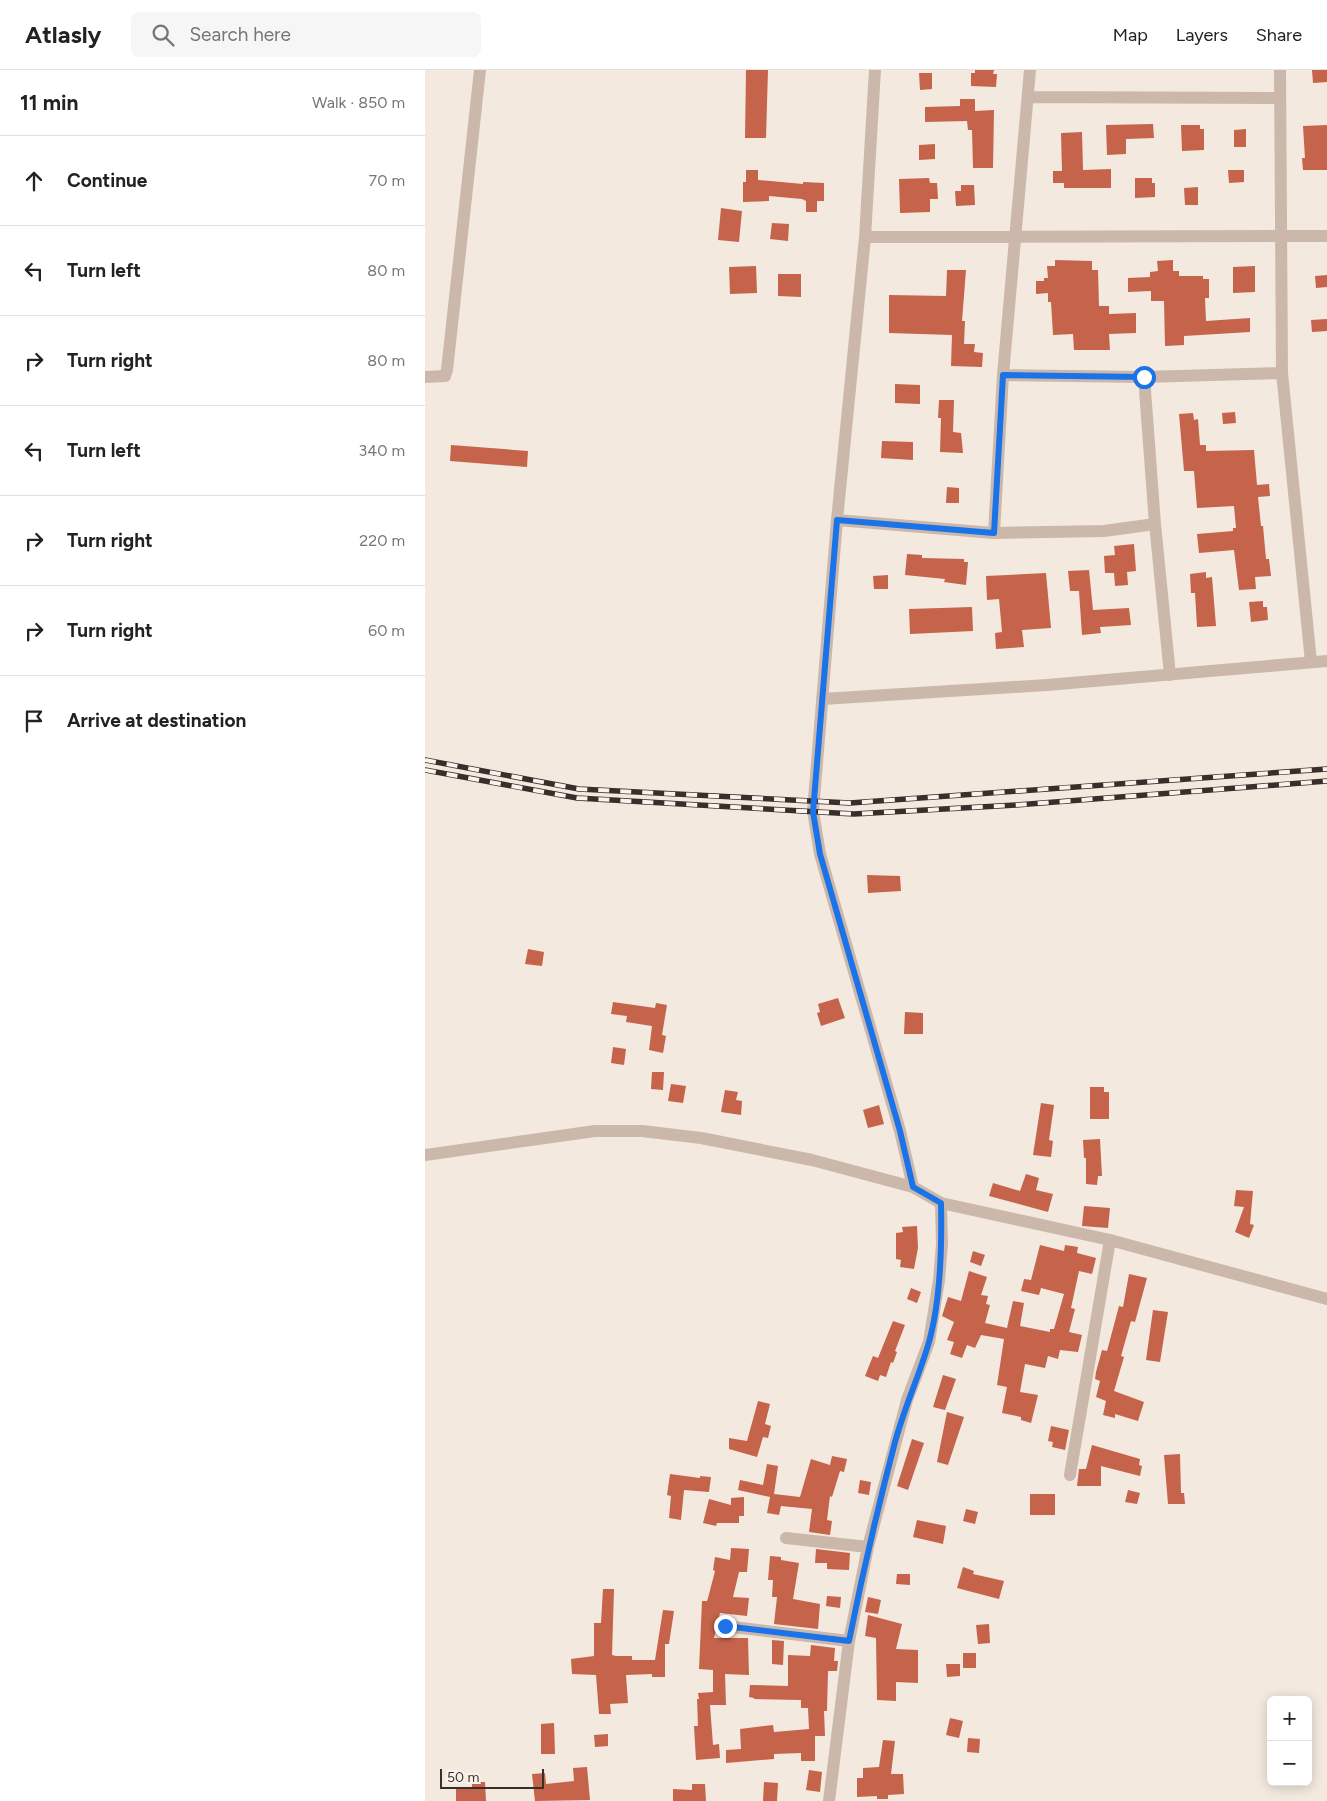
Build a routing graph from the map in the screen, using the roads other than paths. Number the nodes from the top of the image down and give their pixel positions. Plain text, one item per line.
1 (479, 70) edge
2 (875, 70) edge
3 (1030, 70) edge
4 (1280, 70) edge
5 (1028, 97) junction
6 (1280, 98) junction
7 (1280, 236) junction
8 (1327, 236) edge
9 (865, 237) junction
10 (1017, 237) junction
11 (1282, 373) junction
12 (1003, 375) junction
13 (425, 377) edge
14 (1144, 377) junction
15 (837, 520) junction
16 (1155, 524) junction
17 (994, 533) junction
18 (1327, 661) edge
19 (1311, 662) junction
20 (1170, 675) junction
21 (822, 699) junction
22 (425, 1155) edge
23 (913, 1187) junction
24 (941, 1203) junction
25 (1110, 1240) junction
26 (1327, 1299) edge
27 (1070, 1475) dead end
28 (786, 1538) dead end
29 (867, 1547) junction
30 (725, 1626) dead end
31 (849, 1641) junction
32 (829, 1801) edge

1 - 13 street
2 - 9 street
3 - 5 street
4 - 6 street
5 - 6 street
5 - 10 street
6 - 7 street
7 - 8 street
7 - 10 street
7 - 11 street
9 - 10 street
9 - 15 street
10 - 12 street
11 - 14 street
11 - 19 street
12 - 14 street
12 - 17 street
14 - 16 street
15 - 17 street
15 - 21 street
16 - 17 street
16 - 20 street
18 - 19 street
19 - 20 street
20 - 21 street
21 - 23 street
22 - 23 street
23 - 24 street
24 - 25 street
24 - 29 street
25 - 26 street
25 - 27 street
28 - 29 street
29 - 31 street
30 - 31 street
31 - 32 street

